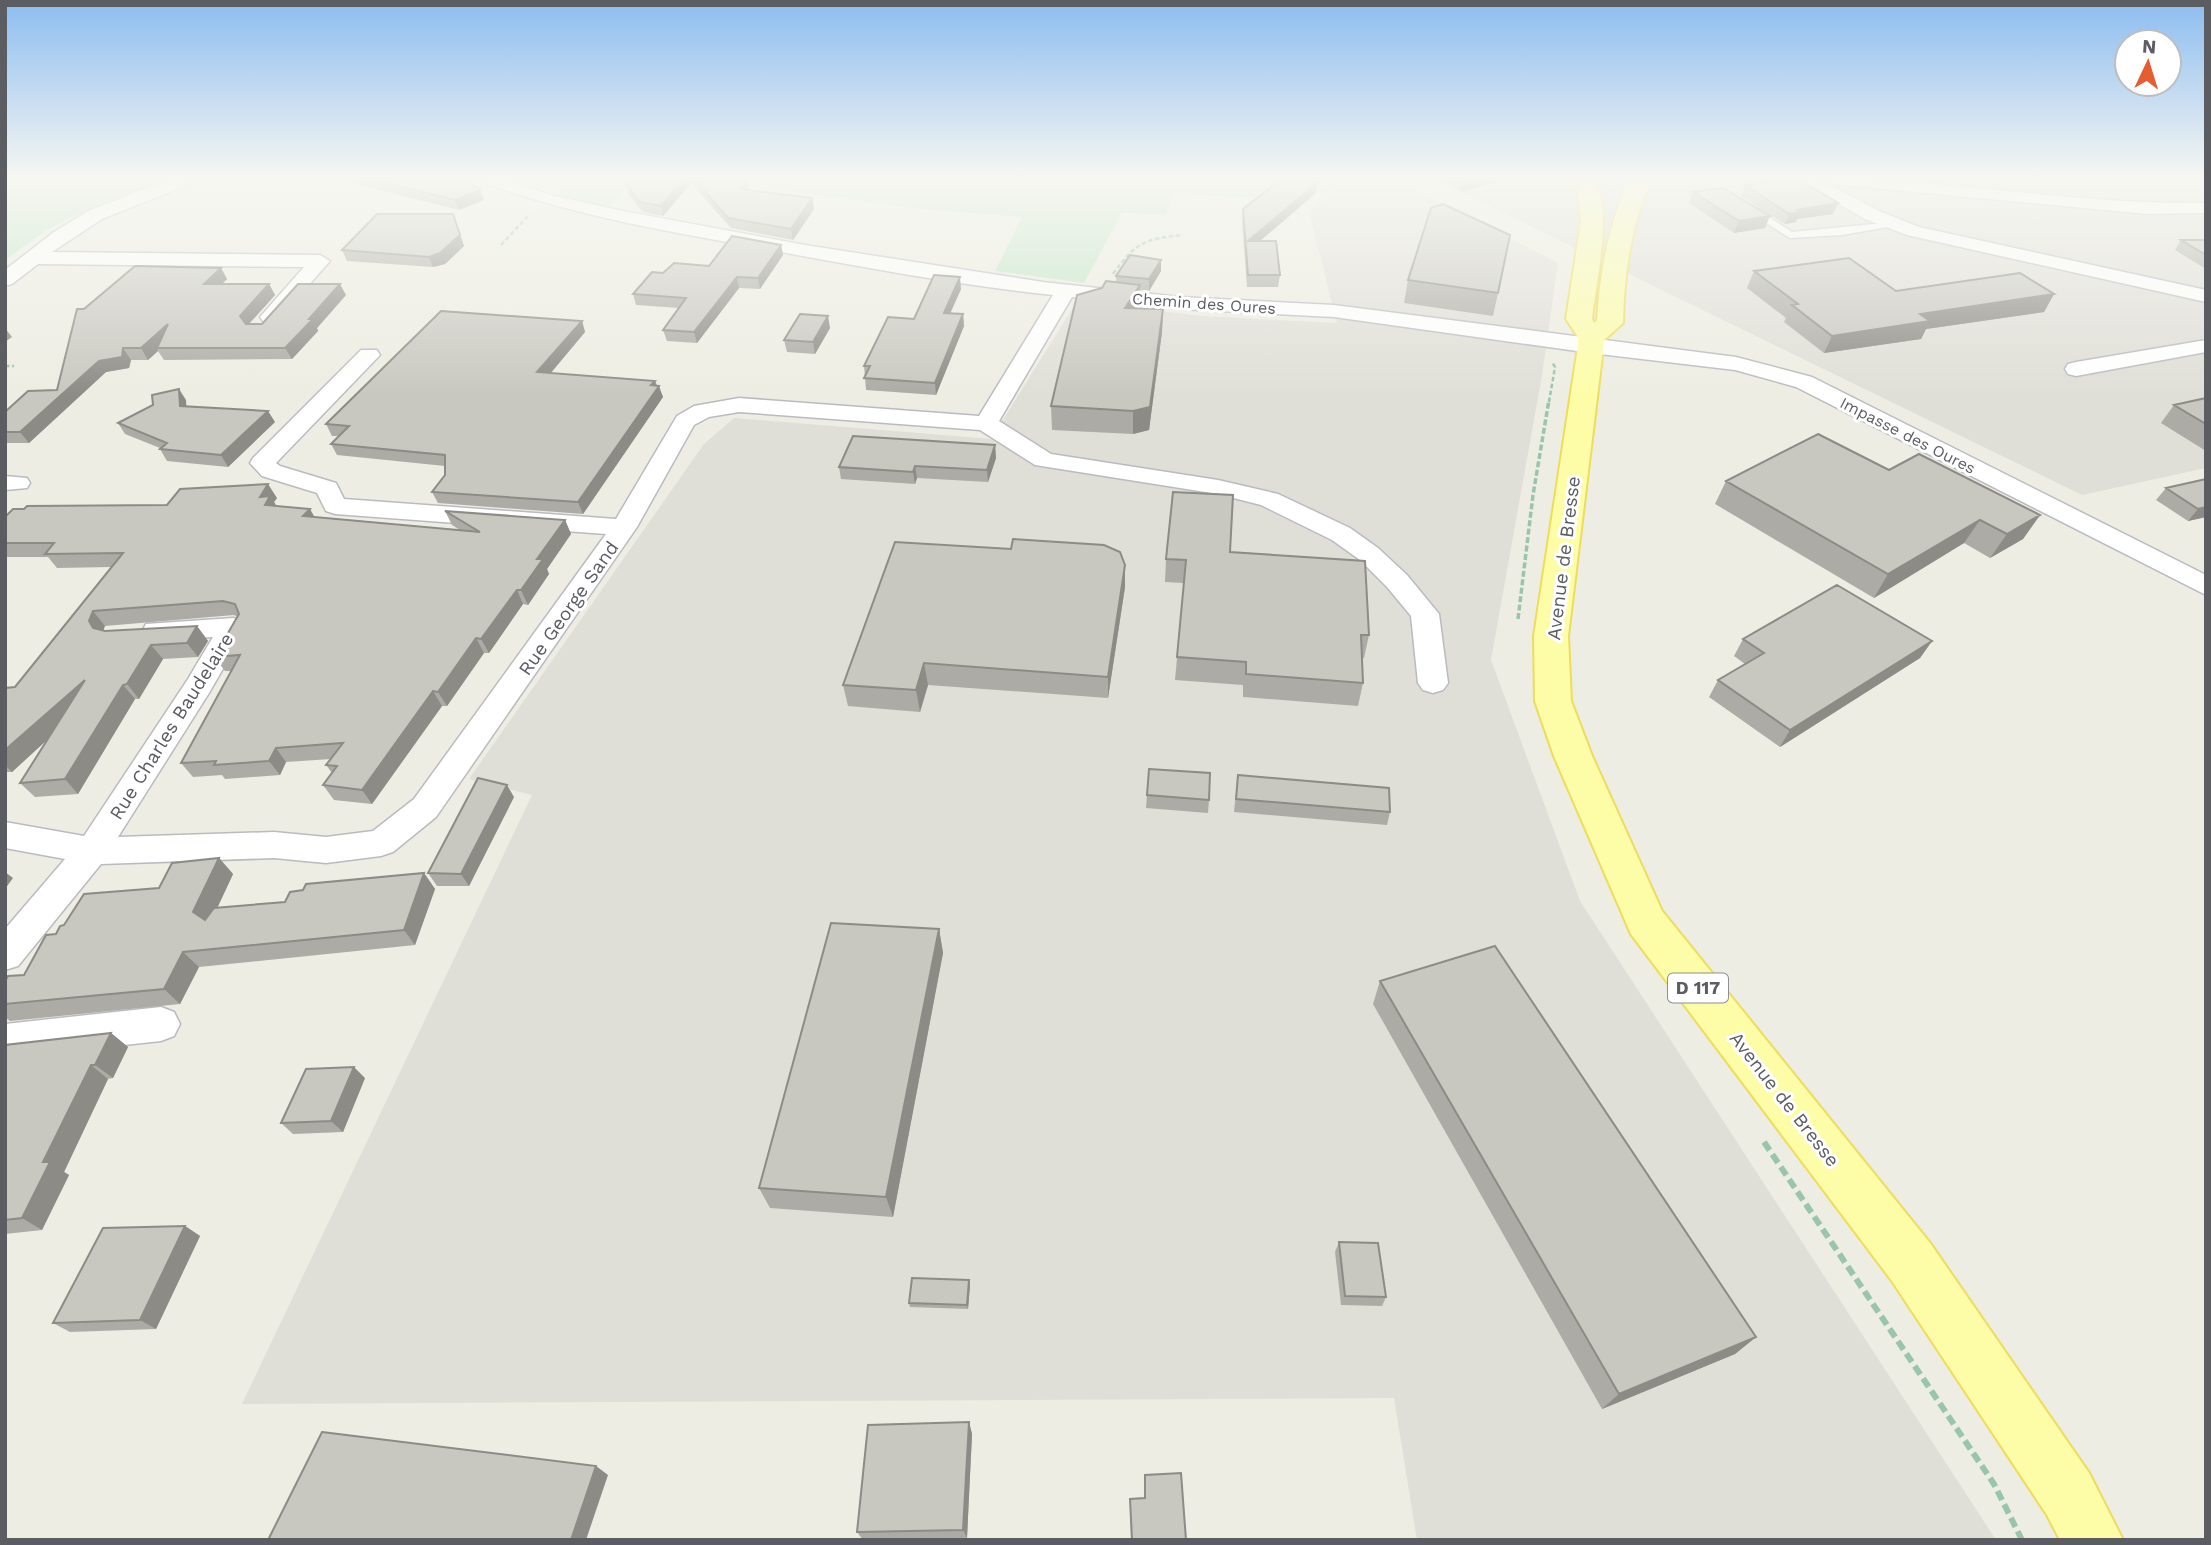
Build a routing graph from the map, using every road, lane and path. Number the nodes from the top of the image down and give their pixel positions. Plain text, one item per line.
1 (43, 251) edge
2 (806, 251) edge
3 (1129, 251) edge
4 (1588, 251) edge
5 (1615, 251) edge
6 (2009, 251) edge
7 (33, 258) junction
8 (5, 280) edge
9 (1066, 291) junction
10 (1098, 295) junction
11 (2206, 296) edge
12 (259, 329) edge
13 (1591, 342) junction
14 (2206, 346) edge
15 (369, 355) dead end
16 (5, 366) edge
17 (14, 366) dead end
18 (2076, 369) dead end
19 (986, 422) junction
20 (624, 527) junction
21 (2206, 586) edge
22 (130, 633) edge
23 (1433, 683) dead end
24 (5, 835) edge
25 (92, 851) junction
26 (5, 955) edge
27 (161, 1024) dead end
28 (5, 1041) edge
29 (2092, 1540) edge

1 - 7 street
2 - 9 street, Chemin des Oures
3 - 10 path
4 - 13 main road, Avenue de Bresse / D 117
5 - 13 main road, Avenue de Bresse / D 117
6 - 11 street
7 - 8 street
7 - 12 street
9 - 10 street, Chemin des Oures
9 - 19 street
10 - 13 street, Chemin des Oures
13 - 21 street, Impasse des Oures
13 - 29 main road, Avenue de Bresse / D 117
14 - 18 street
15 - 20 street
16 - 17 path
19 - 20 street, Rue George Sand
19 - 23 street
20 - 25 street, Rue George Sand
22 - 25 street, Rue Charles Baudelaire
24 - 25 street, Rue George Sand
25 - 26 street
27 - 28 street

